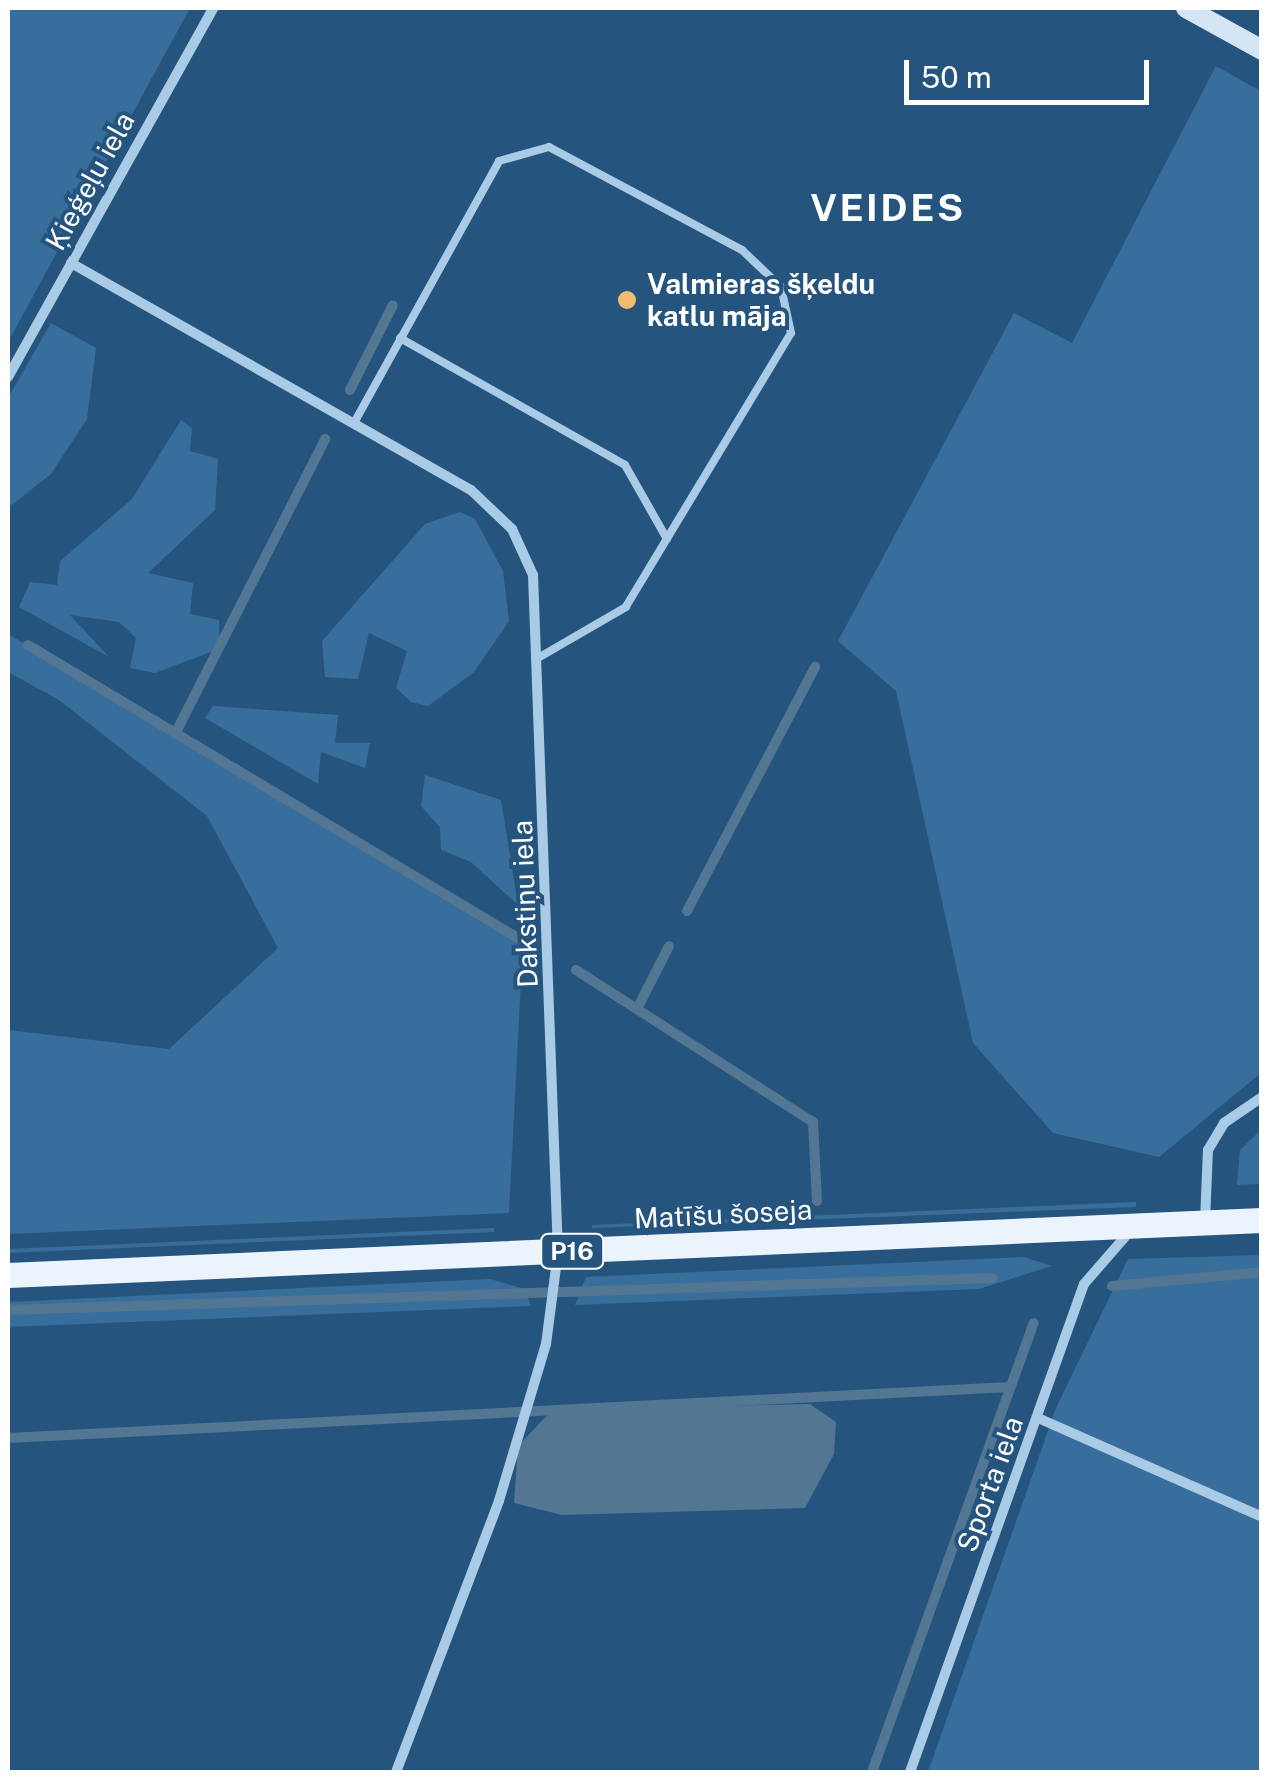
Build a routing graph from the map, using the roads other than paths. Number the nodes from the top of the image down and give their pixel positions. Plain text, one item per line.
1 (213, 8) edge
2 (1186, 8) edge
3 (1262, 50) edge
4 (71, 262) junction
5 (400, 338) junction
6 (8, 377) edge
7 (354, 424) junction
8 (667, 539) junction
9 (538, 658) junction
10 (1262, 1097) edge
11 (1262, 1220) edge
12 (1204, 1222) junction
13 (1137, 1225) junction
14 (558, 1252) junction
15 (8, 1274) edge
16 (1038, 1418) junction
17 (1262, 1517) edge
18 (396, 1772) edge
19 (910, 1772) edge

1 - 4 street, Ķieģeļu iela
2 - 3 main road
4 - 6 street, Ķieģeļu iela
4 - 7 street, Dakstiņu iela
5 - 7 lane
5 - 8 lane
5 - 8 lane
7 - 9 street, Dakstiņu iela
8 - 9 lane
9 - 14 street, Dakstiņu iela
10 - 12 street
11 - 12 main road, Matīšu šoseja / P16
12 - 13 main road, Matīšu šoseja / P16
13 - 14 main road, Matīšu šoseja / P16
13 - 16 street, Sporta iela
14 - 15 main road, Matīšu šoseja / P16
14 - 18 street, Dakstiņu iela
16 - 17 street
16 - 19 street, Sporta iela

